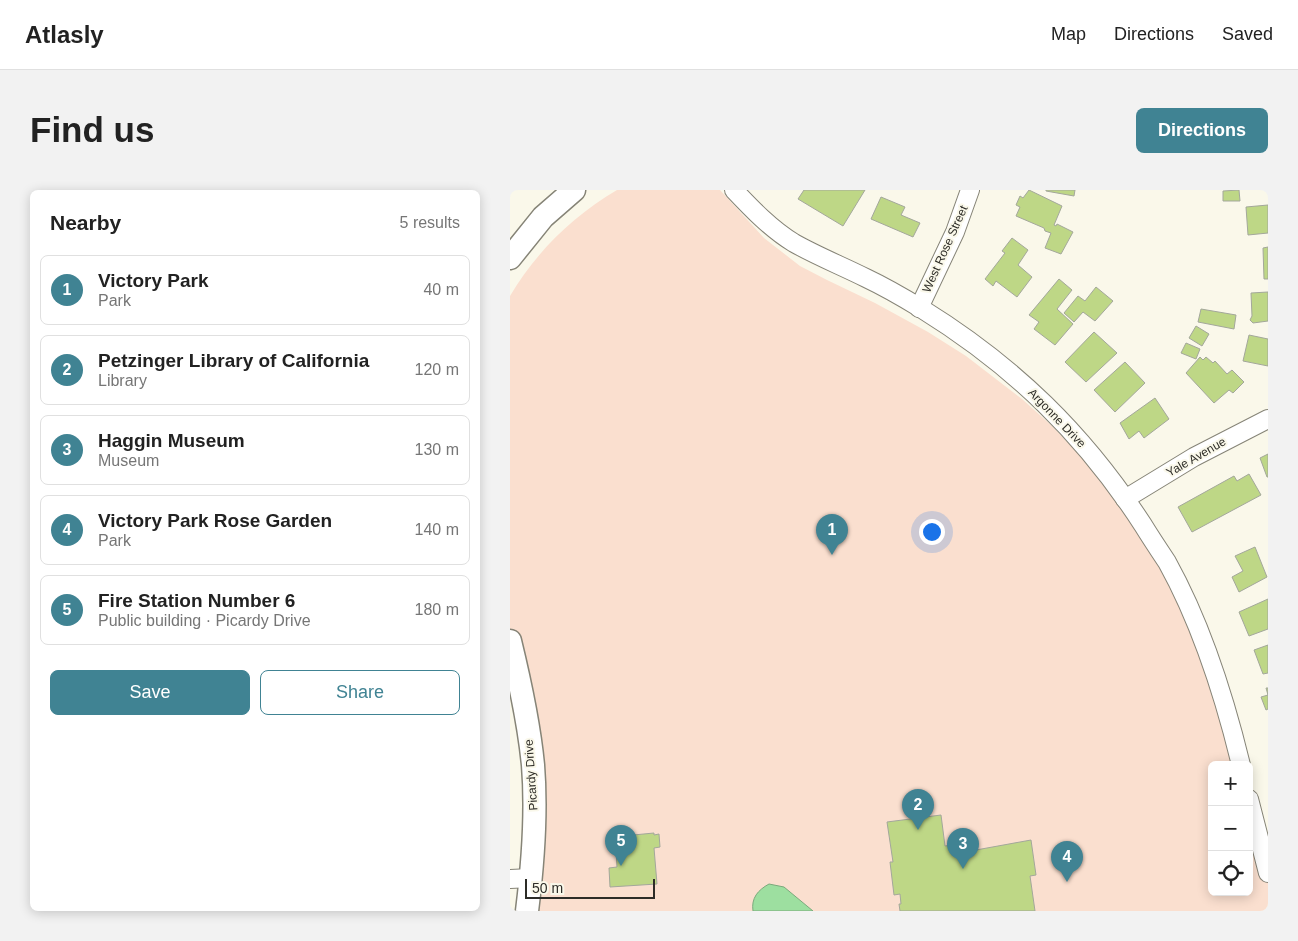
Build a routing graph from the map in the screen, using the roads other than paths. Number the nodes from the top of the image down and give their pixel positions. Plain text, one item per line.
1 (574, 190) edge
2 (734, 190) edge
3 (970, 190) edge
4 (510, 258) edge
5 (920, 308) junction
6 (1268, 419) edge
7 (1126, 499) junction
8 (510, 641) edge
9 (1240, 761) edge
10 (1251, 806) edge
11 (1265, 852) edge
12 (1268, 872) edge
13 (520, 879) edge
14 (526, 911) edge

1 - 4 street
2 - 5 street, Argonne Drive
3 - 5 street, West Rose Street
5 - 7 street, Argonne Drive
6 - 7 street, Yale Avenue
7 - 9 street, Argonne Drive
8 - 13 street, Picardy Drive
10 - 11 street
11 - 12 street
13 - 14 street, Picardy Drive

